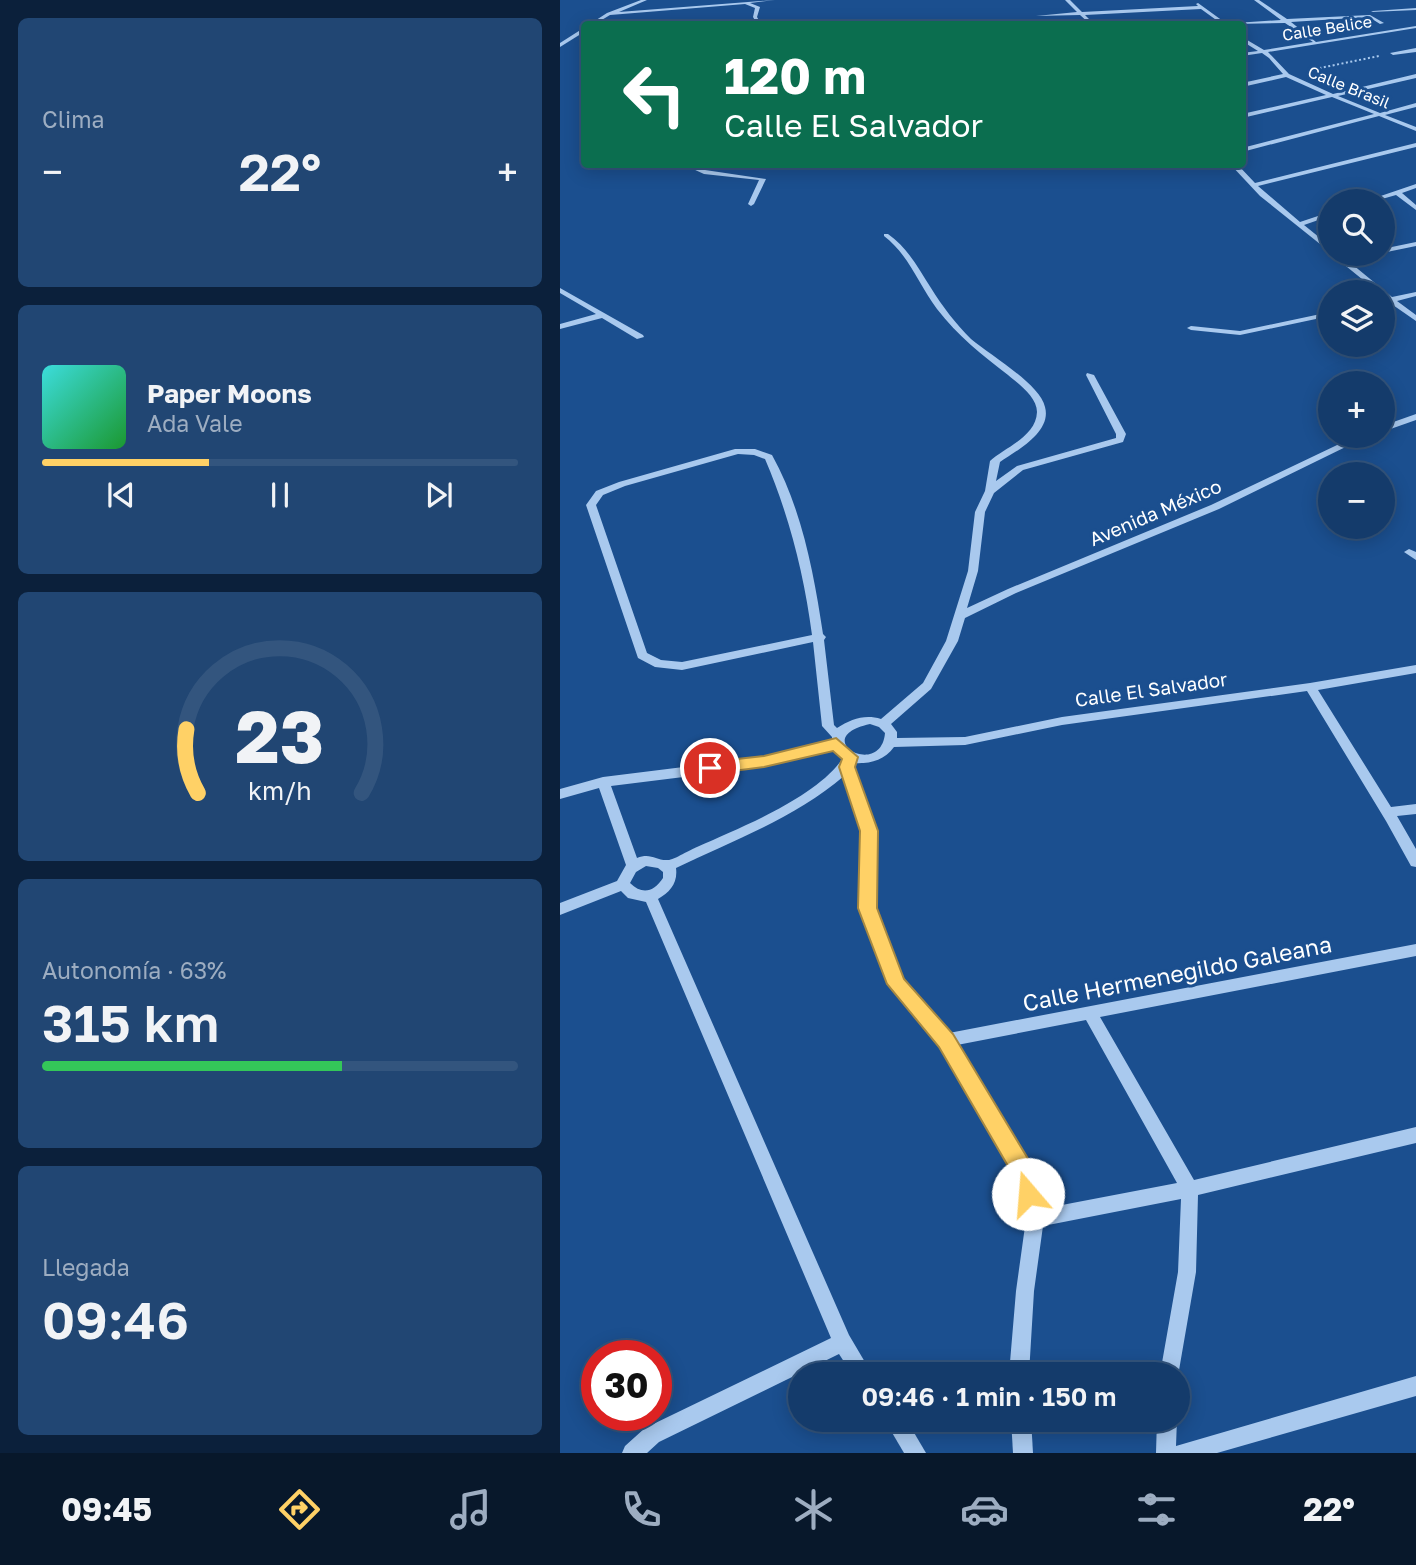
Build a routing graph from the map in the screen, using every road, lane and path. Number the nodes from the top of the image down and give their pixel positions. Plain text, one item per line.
1 (645, 0) edge
2 (773, 0) edge
3 (1067, 0) edge
4 (1193, 0) edge
5 (1256, 0) edge
6 (739, 2) junction
7 (1203, 7) junction
8 (1416, 9) edge
9 (1082, 13) junction
10 (610, 14) junction
11 (1371, 14) junction
12 (1038, 16) dead end
13 (598, 21) edge
14 (758, 21) edge
15 (1089, 21) edge
16 (1220, 21) edge
17 (1286, 21) junction
18 (1246, 23) edge
19 (1382, 23) dead end
20 (1416, 27) edge
21 (581, 32) edge
22 (1246, 41) edge
23 (1314, 41) junction
24 (560, 45) edge
25 (1416, 50) edge
26 (1262, 51) junction
27 (1393, 53) joint
28 (1246, 54) edge
29 (1287, 75) junction
30 (1416, 76) edge
31 (1246, 84) edge
32 (1331, 95) junction
33 (1416, 105) edge
34 (1246, 115) edge
35 (1383, 116) junction
36 (1416, 128) edge
37 (1416, 145) edge
38 (1246, 149) edge
39 (694, 168) edge
40 (1237, 168) edge
41 (1255, 185) junction
42 (1416, 186) edge
43 (1397, 192) joint
44 (751, 204) dead end
45 (1416, 208) edge
46 (1318, 218) edge
47 (1298, 225) junction
48 (886, 234) dead end
49 (1318, 241) edge
50 (1416, 244) edge
51 (1395, 248) edge
52 (1351, 266) edge
53 (1368, 280) edge
54 (560, 290) edge
55 (1416, 294) edge
56 (1395, 299) edge
57 (1395, 306) edge
58 (599, 316) junction
59 (1318, 316) edge
60 (1416, 319) edge
61 (560, 327) edge
62 (1191, 328) dead end
63 (640, 337) dead end
64 (1090, 374) dead end
65 (1416, 417) edge
66 (1395, 424) edge
67 (1338, 448) edge
68 (990, 491) junction
69 (1416, 549) edge
70 (1416, 557) edge
71 (959, 616) junction
72 (820, 637) junction
73 (1416, 669) edge
74 (1310, 687) junction
75 (883, 724) junction
76 (836, 740) junction
77 (891, 743) junction
78 (849, 762) junction
79 (603, 782) junction
80 (560, 794) edge
81 (1416, 808) edge
82 (1390, 812) junction
83 (1416, 862) edge
84 (634, 865) junction
85 (668, 866) junction
86 (623, 884) junction
87 (650, 896) junction
88 (560, 909) edge
89 (1416, 950) edge
90 (1090, 1013) junction
91 (946, 1041) junction
92 (1416, 1135) edge
93 (1191, 1189) junction
94 (1035, 1219) junction
95 (842, 1342) junction
96 (855, 1362) edge
97 (1020, 1362) edge
98 (1171, 1362) edge
99 (1416, 1386) edge
100 (902, 1432) edge
101 (1022, 1432) edge
102 (1167, 1432) edge
103 (632, 1453) edge
104 (916, 1453) edge
105 (1023, 1453) edge
106 (1166, 1453) edge
107 (1183, 1453) edge

1 - 10 street
2 - 6 street
3 - 9 street
4 - 7 street
5 - 17 street
6 - 10 street
6 - 14 street
7 - 9 street
7 - 16 street
8 - 11 street
9 - 12 street
9 - 15 street
10 - 13 street
11 - 17 street
11 - 19 street
17 - 18 street
17 - 23 street
20 - 23 street, Calle Belice
21 - 24 street
22 - 26 street, Calle Brasil
23 - 26 street, Calle Belice
25 - 27 street
26 - 28 street, Calle Belice
26 - 29 street, Calle Brasil
27 - 29 path
29 - 31 street
29 - 32 street, Calle Brasil
30 - 32 street
32 - 34 street
32 - 35 street, Calle Brasil
33 - 35 street
35 - 36 street, Calle Brasil
35 - 38 street
37 - 41 street
39 - 44 street
40 - 41 street
41 - 47 street
42 - 43 street
43 - 45 street
46 - 47 street
47 - 49 street
48 - 68 street
50 - 51 street
52 - 53 street
54 - 58 street
55 - 56 street
57 - 60 street
58 - 61 street
58 - 63 street
59 - 62 street
64 - 68 street
65 - 66 street
67 - 71 street, Avenida México
68 - 71 street
69 - 70 street
71 - 75 street
72 - 72 street
72 - 76 street
73 - 74 street, Calle El Salvador
74 - 77 street, Calle El Salvador
74 - 82 street
75 - 76 street
75 - 77 street
76 - 78 street
76 - 79 street
77 - 78 street
78 - 85 street
78 - 91 street
79 - 80 street
79 - 84 street
81 - 82 street
82 - 83 street
84 - 85 street
84 - 86 street
85 - 87 street
86 - 87 street
86 - 88 street
87 - 95 street
89 - 90 street, Calle Hermenegildo Galeana
90 - 91 street, Calle Hermenegildo Galeana
90 - 93 street
91 - 94 street
92 - 93 street
93 - 94 street
93 - 98 street
94 - 97 street
95 - 96 street
95 - 103 street
99 - 107 street
100 - 104 street
101 - 105 street
102 - 106 street

